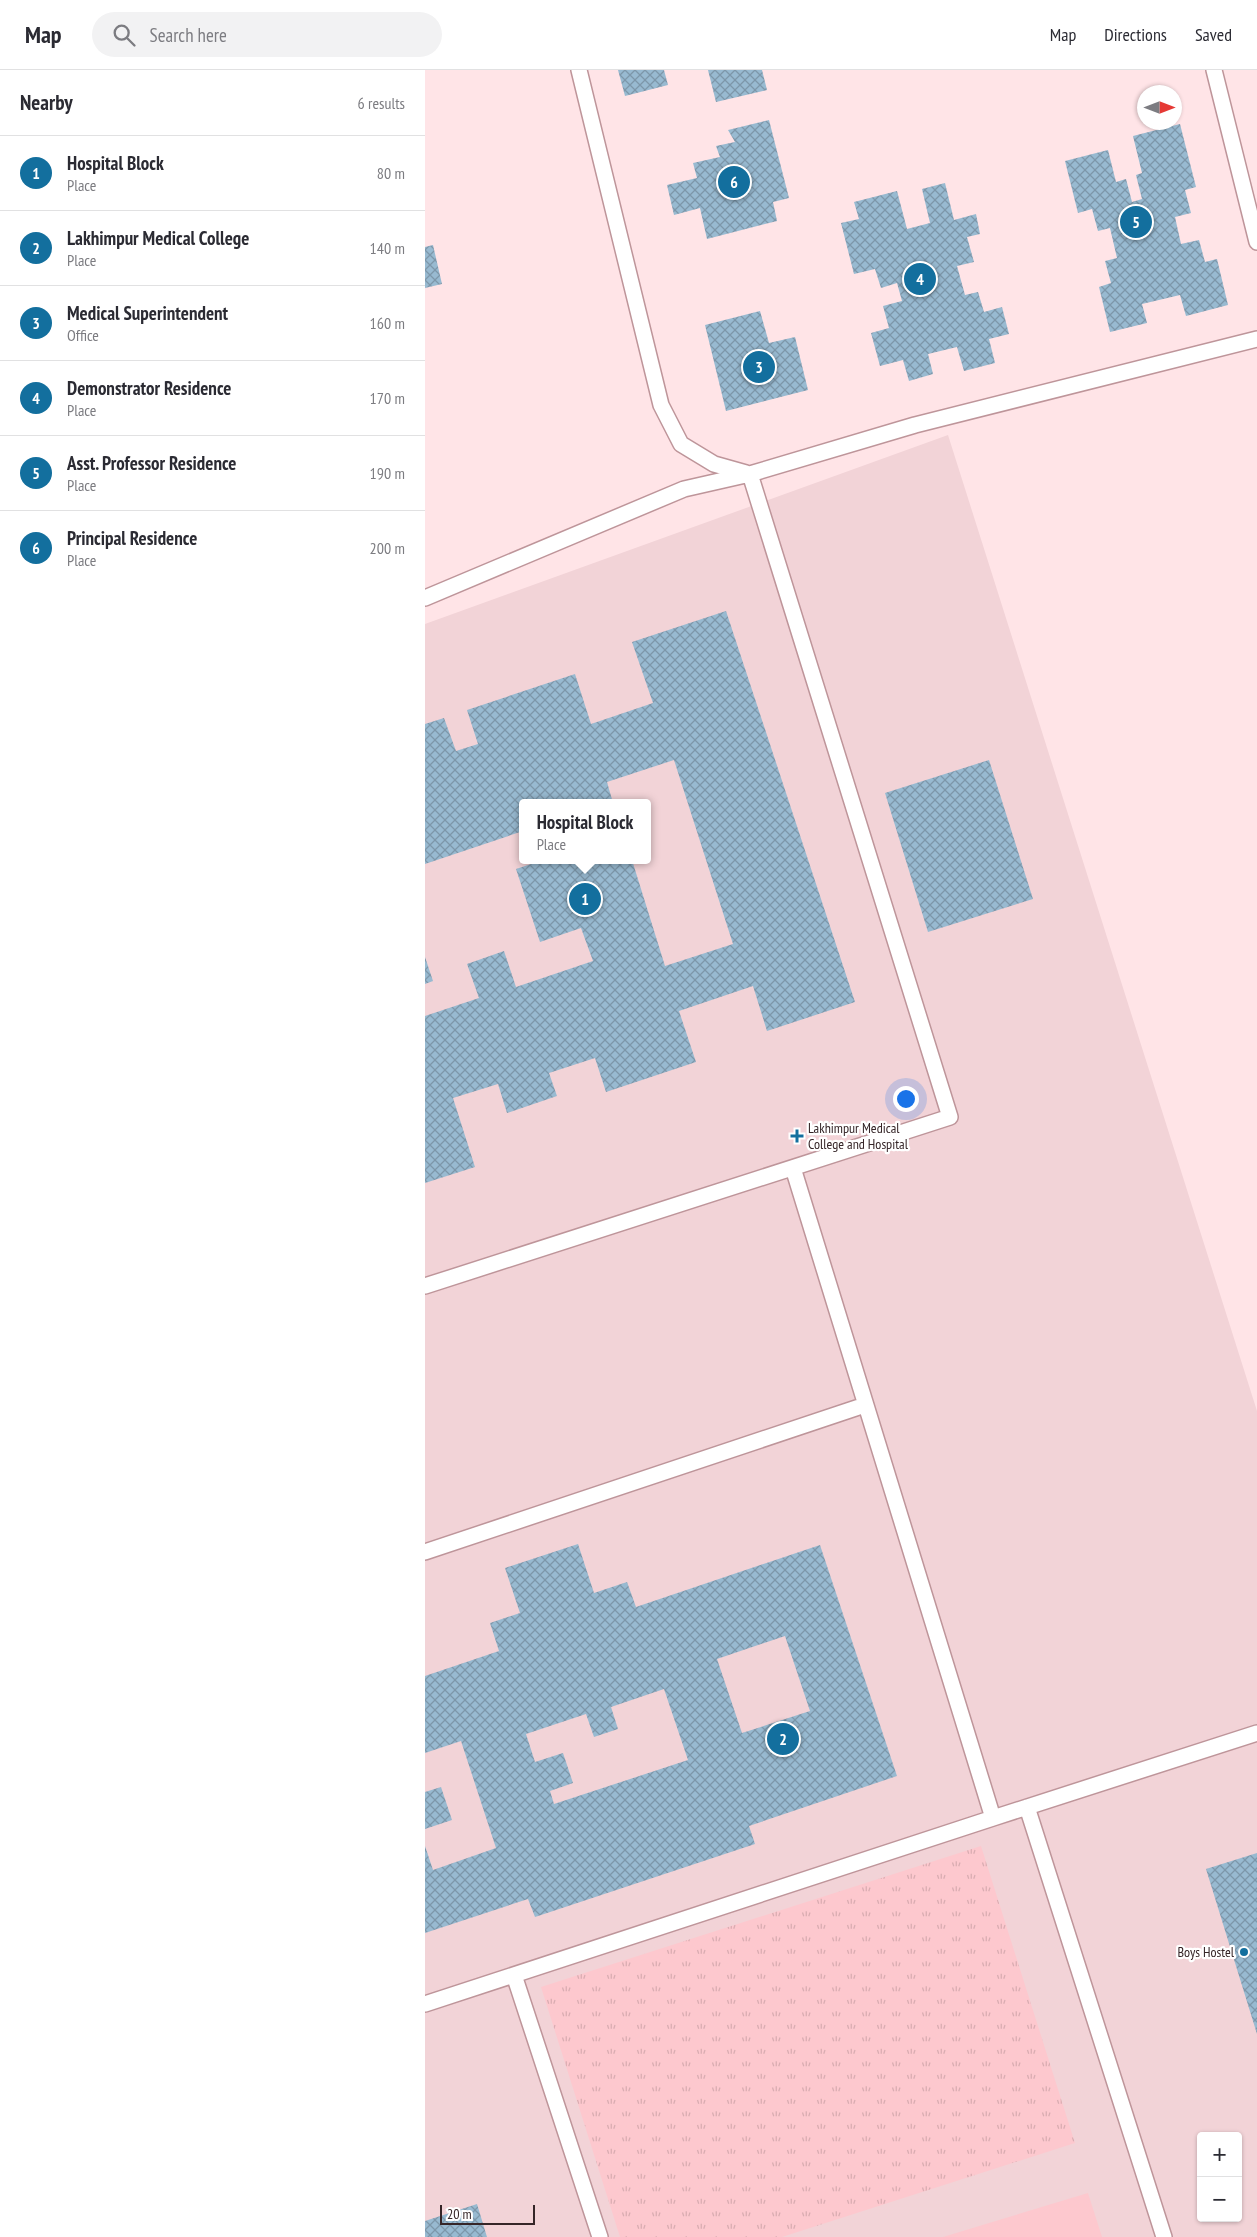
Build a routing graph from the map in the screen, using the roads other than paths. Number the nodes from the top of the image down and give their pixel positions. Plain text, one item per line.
1 (579, 70) edge
2 (1214, 70) edge
3 (1257, 242) edge
4 (1257, 339) edge
5 (750, 474) junction
6 (425, 598) edge
7 (793, 1168) junction
8 (425, 1286) edge
9 (865, 1405) junction
10 (425, 1552) edge
11 (1257, 1733) edge
12 (1027, 1807) junction
13 (993, 1818) junction
14 (514, 1974) junction
15 (425, 2004) edge
16 (600, 2237) edge
17 (1165, 2237) edge

1 - 5 lane
2 - 3 lane
4 - 5 lane
5 - 6 lane
5 - 7 lane
7 - 8 lane
7 - 9 lane
9 - 10 lane
9 - 13 lane
11 - 12 lane
12 - 13 lane
12 - 17 lane
13 - 14 lane
14 - 15 lane
14 - 16 lane

